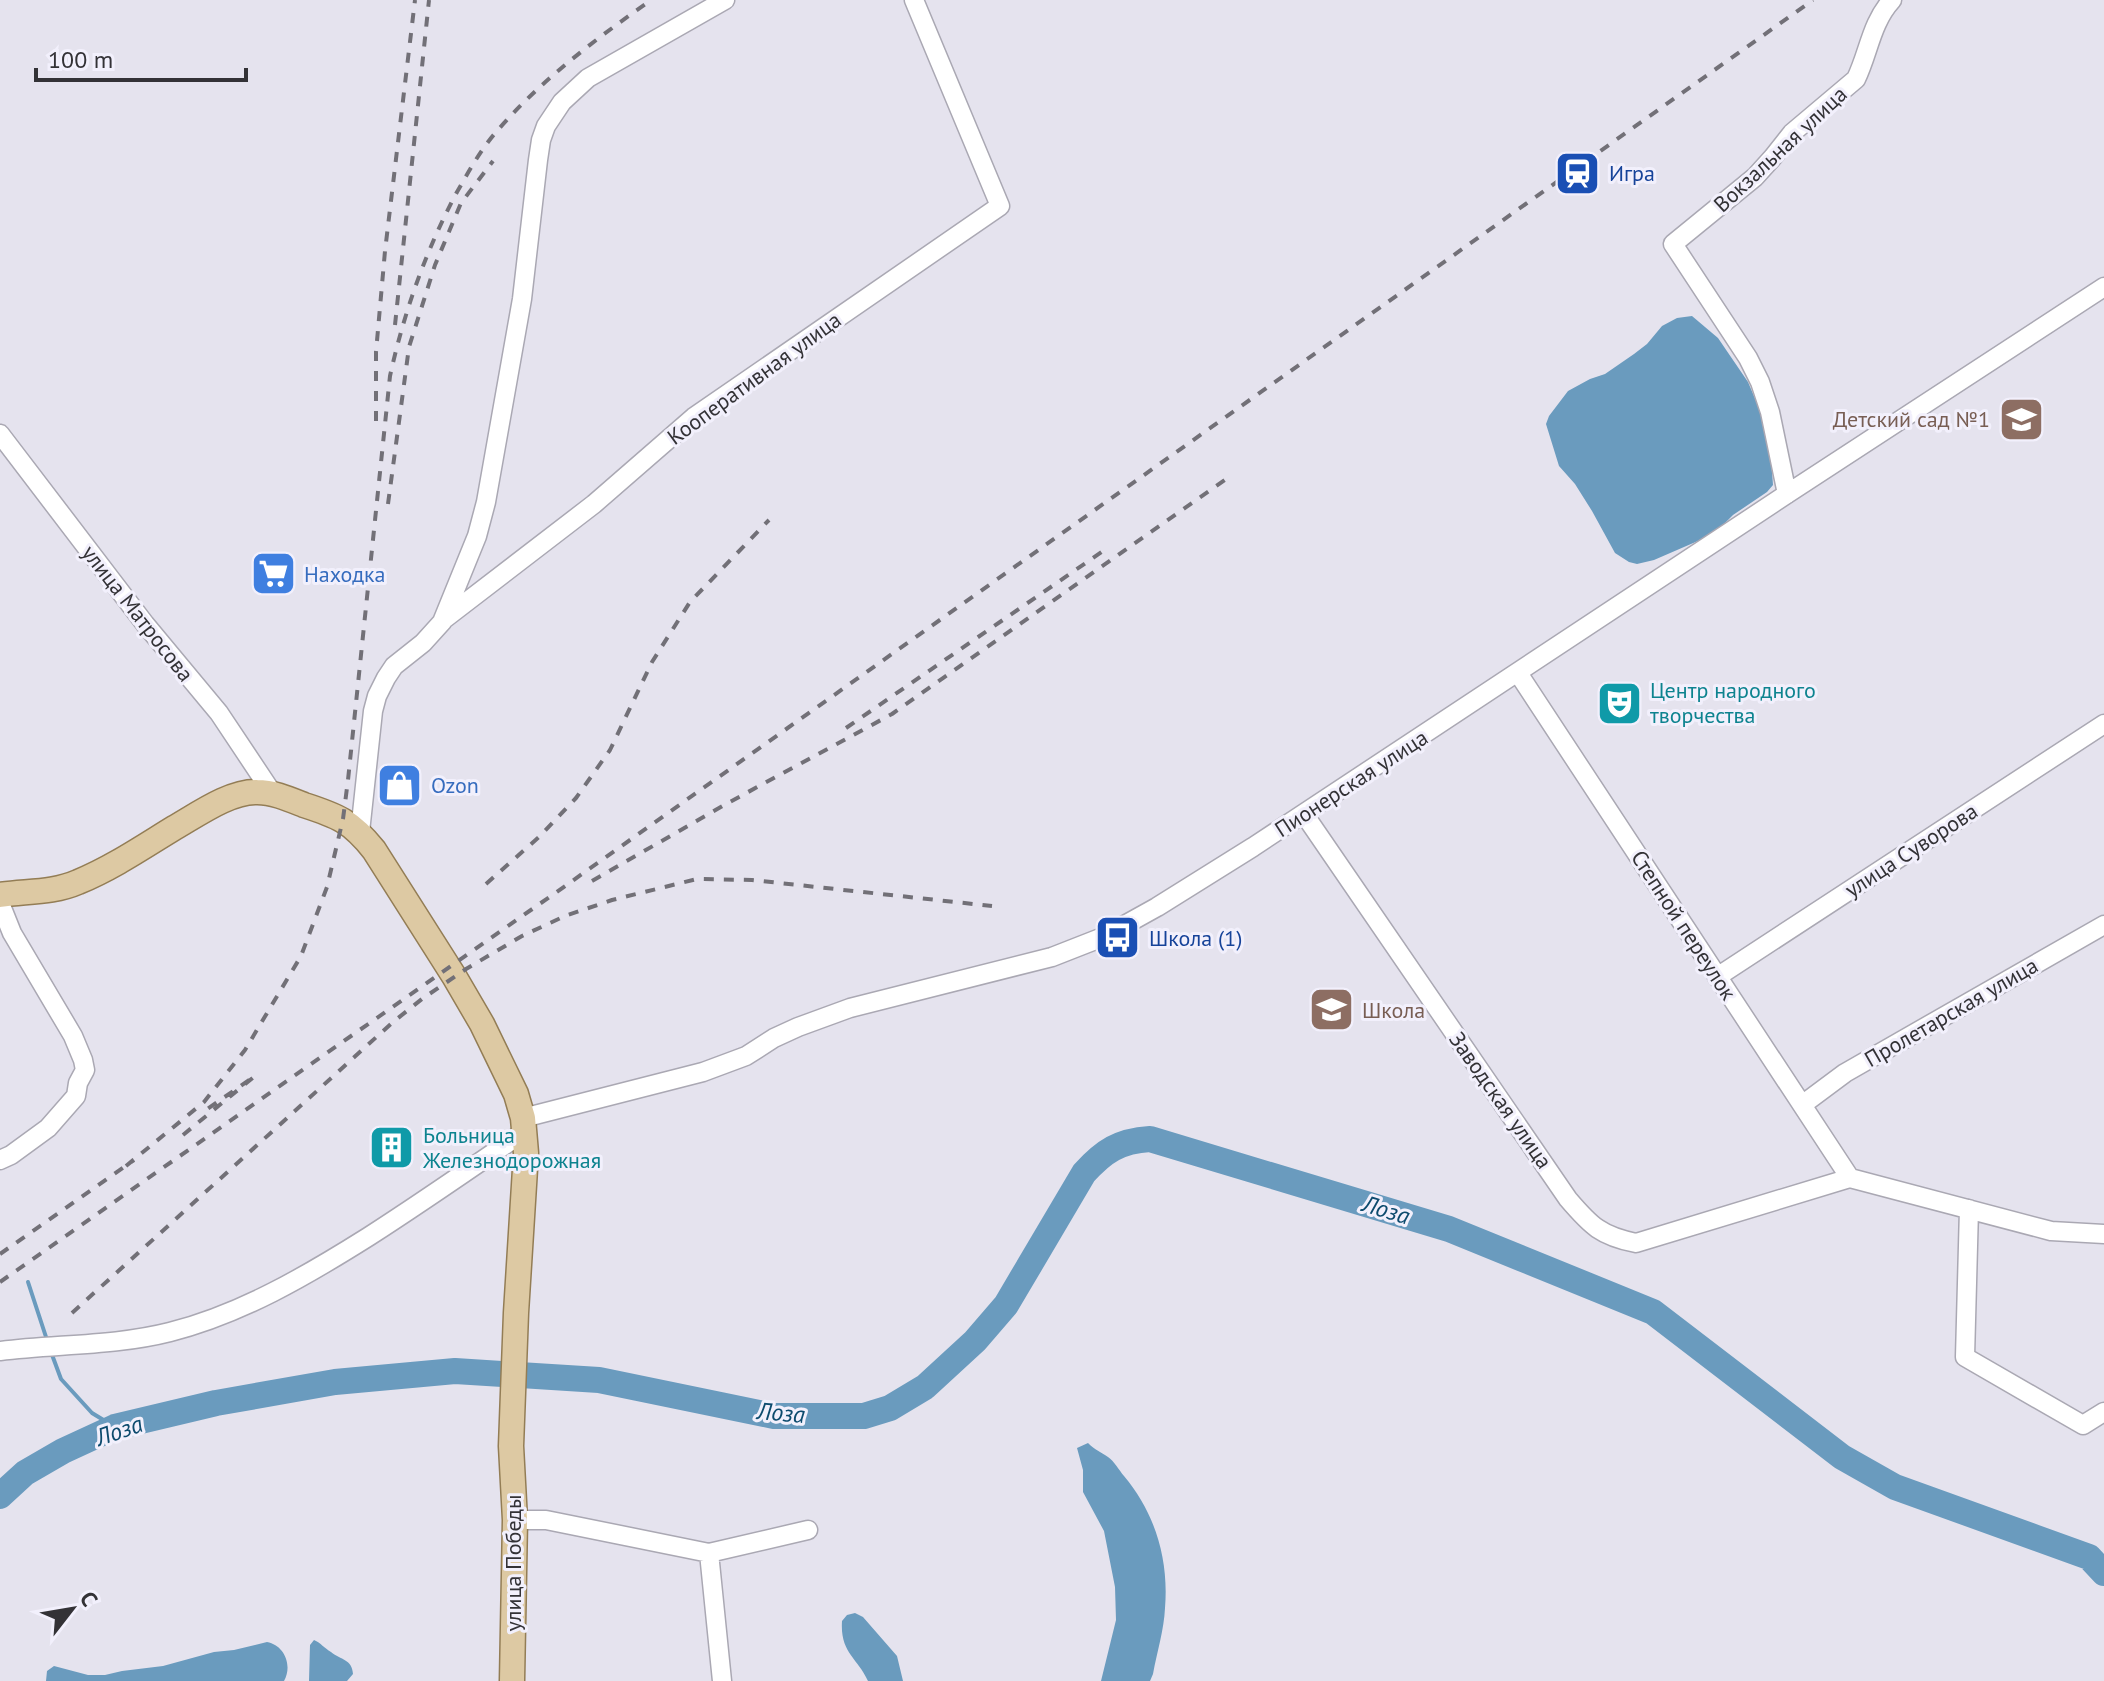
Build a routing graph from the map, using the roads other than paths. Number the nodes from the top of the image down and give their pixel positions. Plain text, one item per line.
1 (725, 0) edge
2 (914, 0) edge
3 (1892, 0) edge
4 (2104, 287) edge
5 (0, 434) edge
6 (1787, 494) junction
7 (442, 622) junction
8 (1518, 673) junction
9 (2104, 724) edge
10 (273, 794) junction
11 (1304, 814) junction
12 (360, 832) junction
13 (0, 895) edge
14 (0, 903) edge
15 (2104, 925) edge
16 (6, 939) edge
17 (1717, 977) junction
18 (1802, 1105) junction
19 (524, 1125) junction
20 (0, 1160) edge
21 (1850, 1178) junction
22 (1969, 1209) junction
23 (2104, 1234) edge
24 (0, 1351) edge
25 (2104, 1412) edge
26 (515, 1520) junction
27 (808, 1530) dead end
28 (709, 1553) junction
29 (512, 1681) edge
30 (722, 1681) edge

1 - 7 street
2 - 7 street, Кооперативная улица
3 - 6 street, Вокзальная улица
4 - 6 street, Пионерская улица
5 - 10 street, улица Матросова
6 - 8 street, Пионерская улица
7 - 12 street, Кооперативная улица
8 - 11 street, Пионерская улица
8 - 17 street, Степной переулок
9 - 17 street, улица Суворова
10 - 12 main road
10 - 13 main road
11 - 19 street, Пионерская улица
11 - 21 street, Заводская улица
12 - 19 main road
14 - 16 street
15 - 18 street, Пролетарская улица
16 - 20 street
17 - 18 street, Степной переулок
18 - 21 street, Степной переулок
19 - 24 street, Пионерская улица
19 - 26 main road, улица Победы
21 - 22 street
22 - 23 street
22 - 25 street
26 - 28 street
26 - 29 main road, улица Победы
27 - 28 street
28 - 30 street

